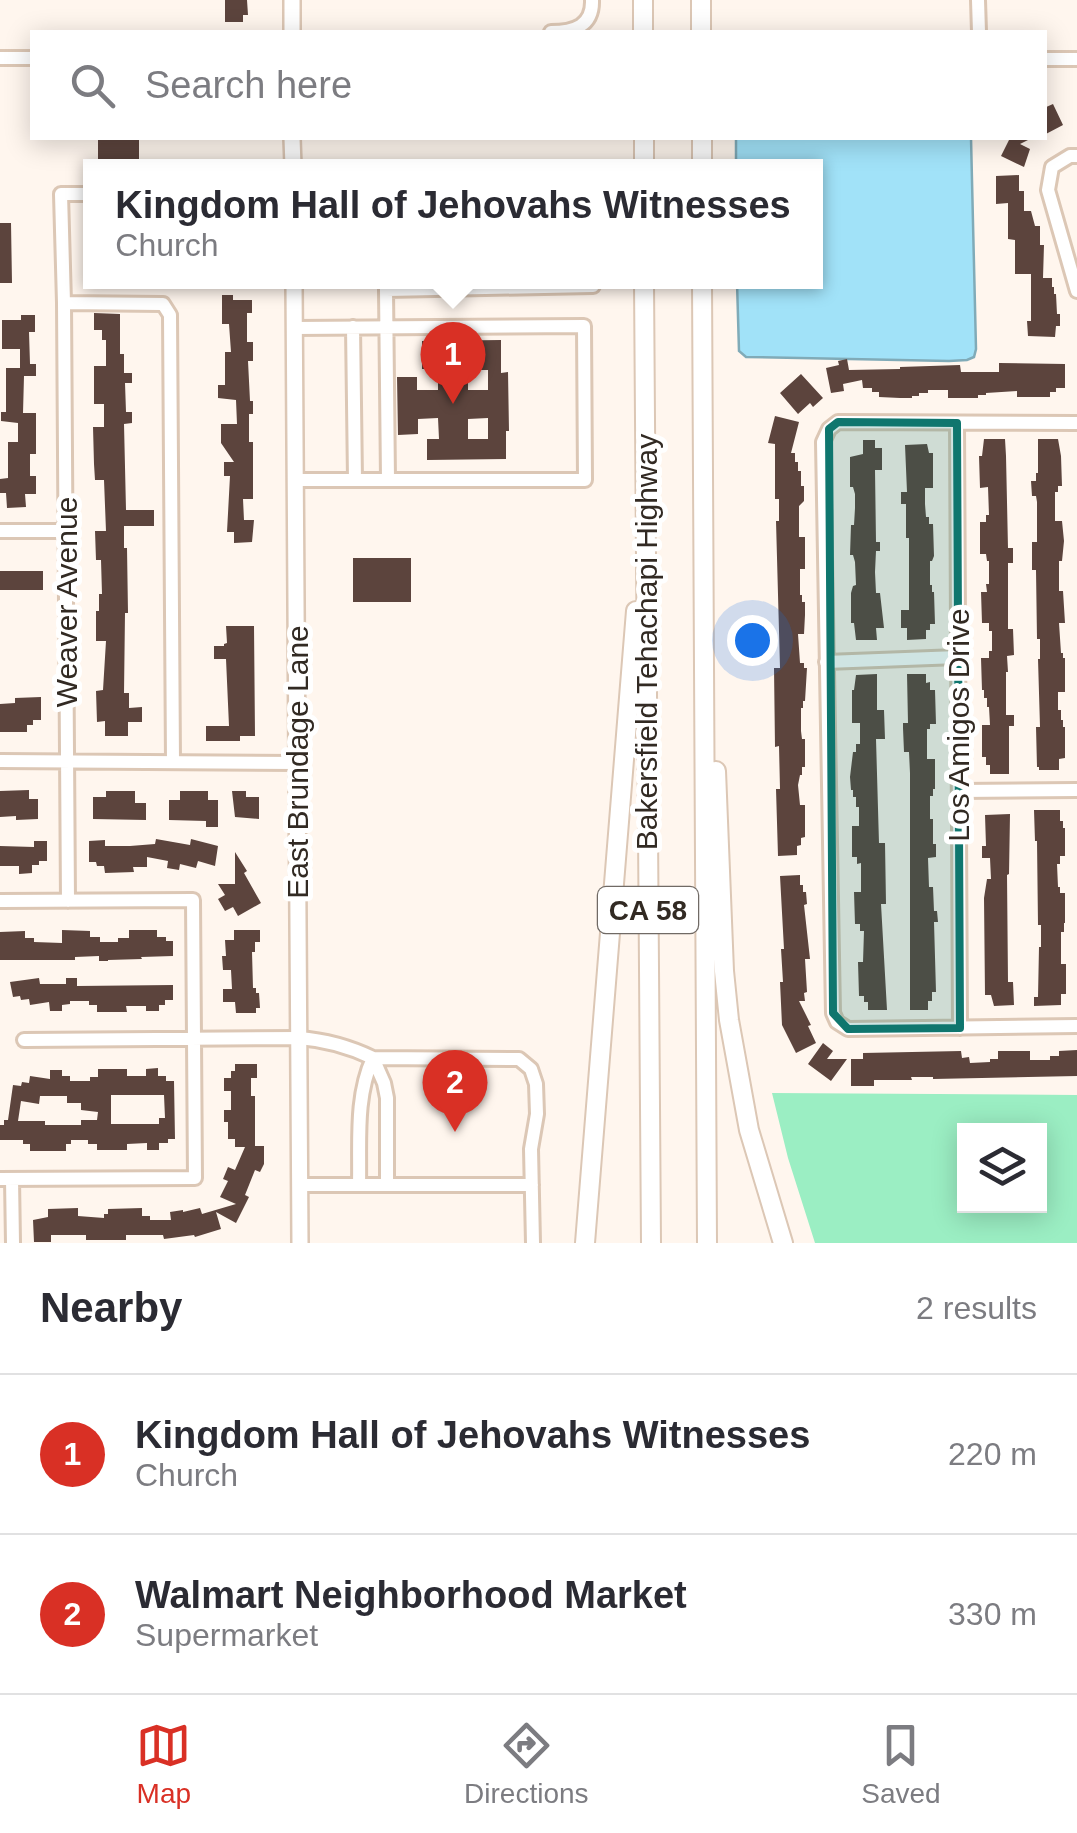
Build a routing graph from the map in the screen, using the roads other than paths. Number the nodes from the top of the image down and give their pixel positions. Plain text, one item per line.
1 (292, 0) edge
2 (592, 0) edge
3 (643, 0) edge
4 (701, 0) edge
5 (978, 0) edge
6 (292, 30) edge
7 (574, 30) edge
8 (643, 30) edge
9 (701, 30) edge
10 (979, 30) edge
11 (0, 58) edge
12 (30, 58) edge
13 (1047, 59) edge
14 (1077, 59) edge
15 (1077, 156) edge
16 (83, 194) edge
17 (294, 289) edge
18 (386, 289) edge
19 (644, 289) edge
20 (702, 289) edge
21 (1077, 291) edge
22 (64, 304) junction
23 (387, 327) junction
24 (294, 328) junction
25 (353, 328) junction
26 (956, 422) junction
27 (1077, 423) edge
28 (295, 480) junction
29 (354, 480) junction
30 (388, 480) junction
31 (0, 531) edge
32 (66, 531) junction
33 (646, 577) junction
34 (958, 657) junction
35 (826, 662) junction
36 (705, 722) junction
37 (0, 761) edge
38 (68, 761) junction
39 (174, 762) junction
40 (298, 764) junction
41 (1077, 790) edge
42 (959, 791) junction
43 (68, 901) junction
44 (0, 902) edge
45 (1077, 1026) edge
46 (960, 1028) junction
47 (298, 1038) junction
48 (194, 1039) junction
49 (24, 1040) dead end
50 (373, 1058) junction
51 (6, 1179) edge
52 (300, 1185) junction
53 (359, 1185) junction
54 (387, 1185) junction
55 (532, 1185) junction
56 (13, 1243) edge
57 (300, 1243) edge
58 (533, 1243) edge
59 (584, 1243) edge
60 (651, 1243) edge
61 (707, 1243) edge
62 (783, 1243) edge

1 - 6 main road
2 - 7 street
3 - 8 highway
4 - 9 highway
5 - 10 street
11 - 12 street
13 - 14 street
15 - 21 street
16 - 22 street, Weaver Avenue
17 - 24 main road, East Brundage Lane
18 - 23 street
19 - 33 highway, Bakersfield Tehachapi Highway / CA 58
20 - 36 highway, Bakersfield Tehachapi Highway / CA 58
22 - 32 street, Weaver Avenue
22 - 39 street
23 - 25 street
23 - 30 street
23 - 30 street
24 - 25 street
24 - 28 main road, East Brundage Lane
25 - 29 street
26 - 27 street
26 - 34 street, Los Amigos Drive
26 - 35 street
28 - 29 street
28 - 40 main road, East Brundage Lane
29 - 30 street
31 - 32 street
32 - 38 street, Weaver Avenue
33 - 59 highway
33 - 60 highway, Bakersfield Tehachapi Highway / CA 58
34 - 35 street
34 - 42 street, Los Amigos Drive
35 - 46 street
36 - 61 highway, Bakersfield Tehachapi Highway / CA 58
36 - 62 highway
37 - 38 street
38 - 39 street
38 - 43 street, Weaver Avenue
39 - 40 street
40 - 47 main road, East Brundage Lane
41 - 42 street
42 - 46 street, Los Amigos Drive
43 - 44 street
43 - 48 street
45 - 46 street
47 - 48 street
47 - 50 street
47 - 52 main road, East Brundage Lane
48 - 49 street
48 - 51 street
50 - 53 street
50 - 54 street
50 - 55 street
51 - 56 street
52 - 53 street
52 - 57 main road, East Brundage Lane
53 - 54 street
54 - 55 street
55 - 58 street

